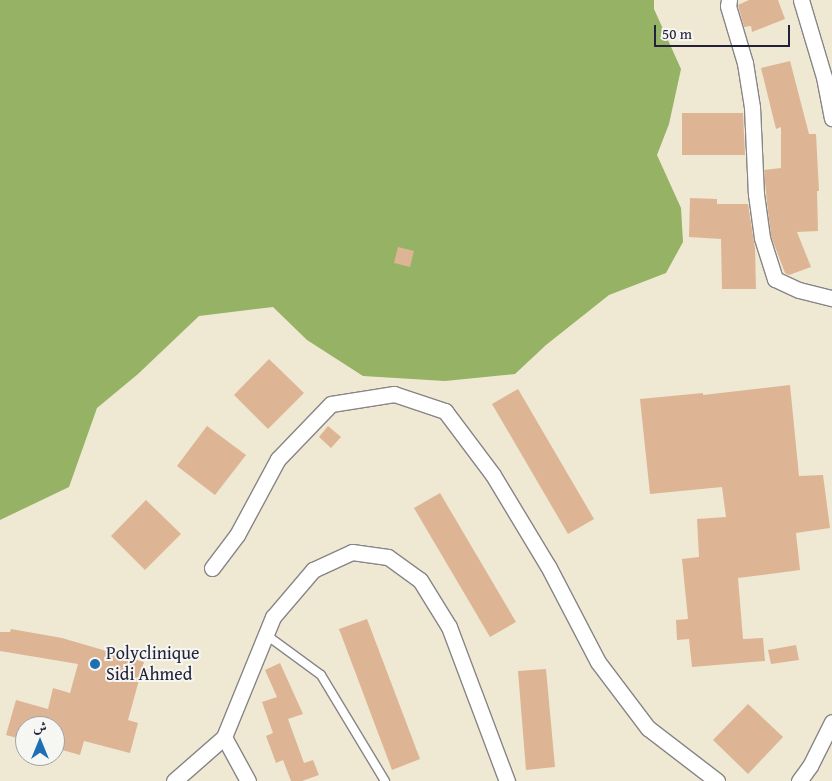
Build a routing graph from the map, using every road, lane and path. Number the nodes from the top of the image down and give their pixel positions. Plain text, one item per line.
1 (729, 0) edge
2 (801, 0) edge
3 (832, 118) edge
4 (832, 298) edge
5 (212, 568) dead end
6 (266, 634) junction
7 (832, 722) edge
8 (224, 737) junction
9 (174, 781) edge
10 (248, 781) edge
11 (385, 781) edge
12 (507, 781) edge
13 (717, 781) edge
14 (798, 781) edge

1 - 4 street
2 - 3 street
5 - 13 street
6 - 8 street
6 - 11 lane
6 - 12 street
7 - 14 street
8 - 9 street
8 - 10 street

